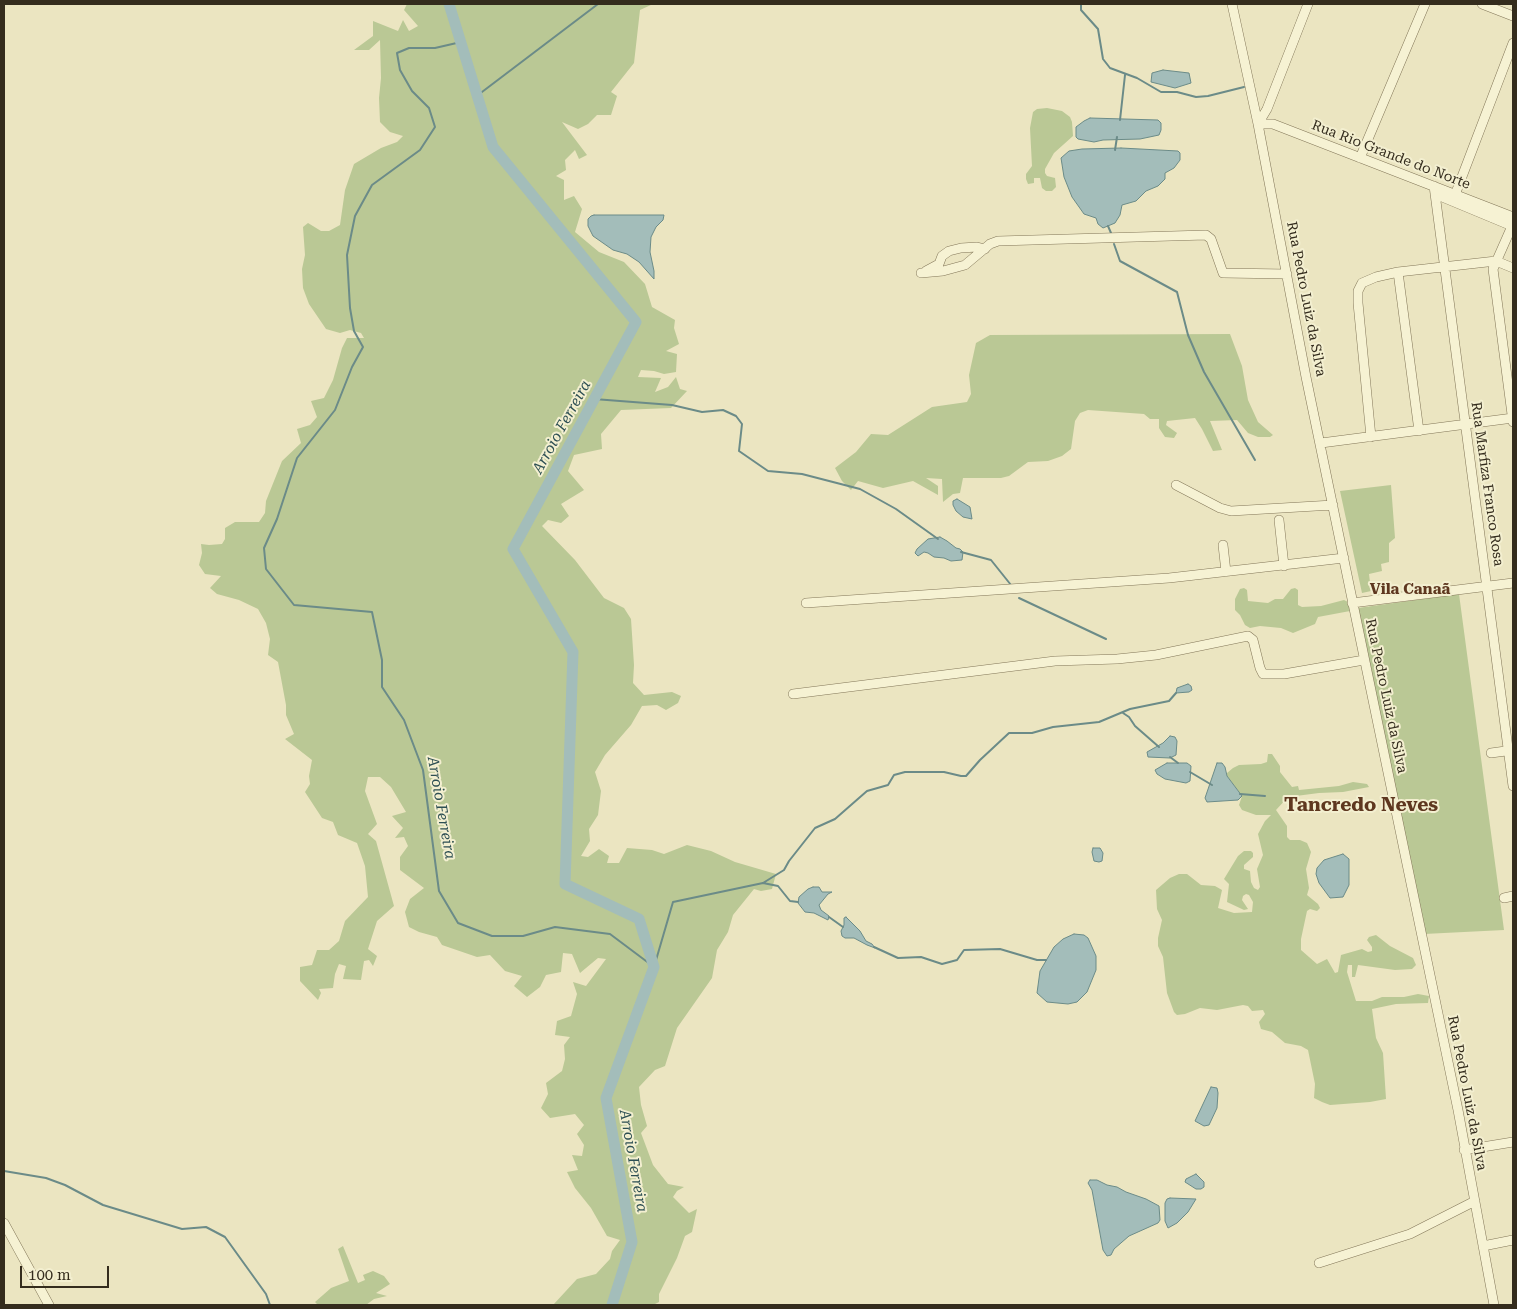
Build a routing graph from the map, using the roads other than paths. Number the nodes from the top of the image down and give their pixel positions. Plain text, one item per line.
1 (1232, 4) edge
2 (1308, 4) edge
3 (1426, 4) edge
4 (1482, 4) edge
5 (1513, 16) edge
6 (1513, 43) edge
7 (1258, 124) junction
8 (1360, 158) junction
9 (1434, 190) junction
10 (1455, 195) junction
11 (1513, 222) edge
12 (985, 249) junction
13 (1496, 261) junction
14 (1444, 267) junction
15 (1513, 268) edge
16 (1398, 272) junction
17 (1287, 274) junction
18 (1513, 420) edge
19 (1465, 425) junction
20 (1419, 431) junction
21 (1371, 437) junction
22 (1321, 443) junction
23 (1176, 485) dead end
24 (1333, 505) junction
25 (1279, 520) dead end
26 (1223, 545) dead end
27 (1344, 558) junction
28 (1284, 566) junction
29 (1226, 572) junction
30 (1513, 582) edge
31 (1487, 586) junction
32 (806, 603) dead end
33 (1352, 603) junction
34 (1364, 660) junction
35 (793, 694) dead end
36 (1511, 750) edge
37 (1491, 753) dead end
38 (1513, 786) edge
39 (1513, 1144) edge
40 (1464, 1150) junction
41 (1474, 1201) junction
42 (4, 1223) edge
43 (1513, 1240) edge
44 (1484, 1246) junction
45 (1319, 1263) dead end
46 (49, 1305) edge
47 (1494, 1305) edge

1 - 7 street, Rua Pedro Luiz da Silva
2 - 7 street
3 - 8 street
4 - 5 street
6 - 10 street
7 - 8 street, Rua Rio Grande do Norte
7 - 17 street, Rua Pedro Luiz da Silva
8 - 9 street, Rua Rio Grande do Norte
9 - 10 street, Rua Rio Grande do Norte
9 - 11 street
9 - 14 street, Rua Marfiza Franco Rosa
10 - 11 street, Rua Rio Grande do Norte
11 - 13 street
12 - 12 street
12 - 17 street
13 - 14 street
13 - 15 street
13 - 18 street
14 - 16 street
14 - 19 street, Rua Marfiza Franco Rosa
16 - 20 street
16 - 21 street
17 - 22 street, Rua Pedro Luiz da Silva
18 - 19 street
19 - 20 street
19 - 31 street, Rua Marfiza Franco Rosa
20 - 21 street
21 - 22 street
22 - 24 street, Rua Pedro Luiz da Silva
23 - 24 street
24 - 27 street, Rua Pedro Luiz da Silva
25 - 28 street
26 - 29 street
27 - 28 street
27 - 33 street, Rua Pedro Luiz da Silva
28 - 29 street
29 - 32 street
30 - 31 street
31 - 33 street
31 - 36 street, Rua Marfiza Franco Rosa
33 - 34 street, Rua Pedro Luiz da Silva
34 - 35 street
34 - 40 street, Rua Pedro Luiz da Silva
36 - 37 street
36 - 38 street, Rua Marfiza Franco Rosa
39 - 40 street
40 - 41 street, Rua Pedro Luiz da Silva
41 - 44 street, Rua Pedro Luiz da Silva
41 - 45 street
42 - 46 street
43 - 44 street
44 - 47 street, Rua Pedro Luiz da Silva

